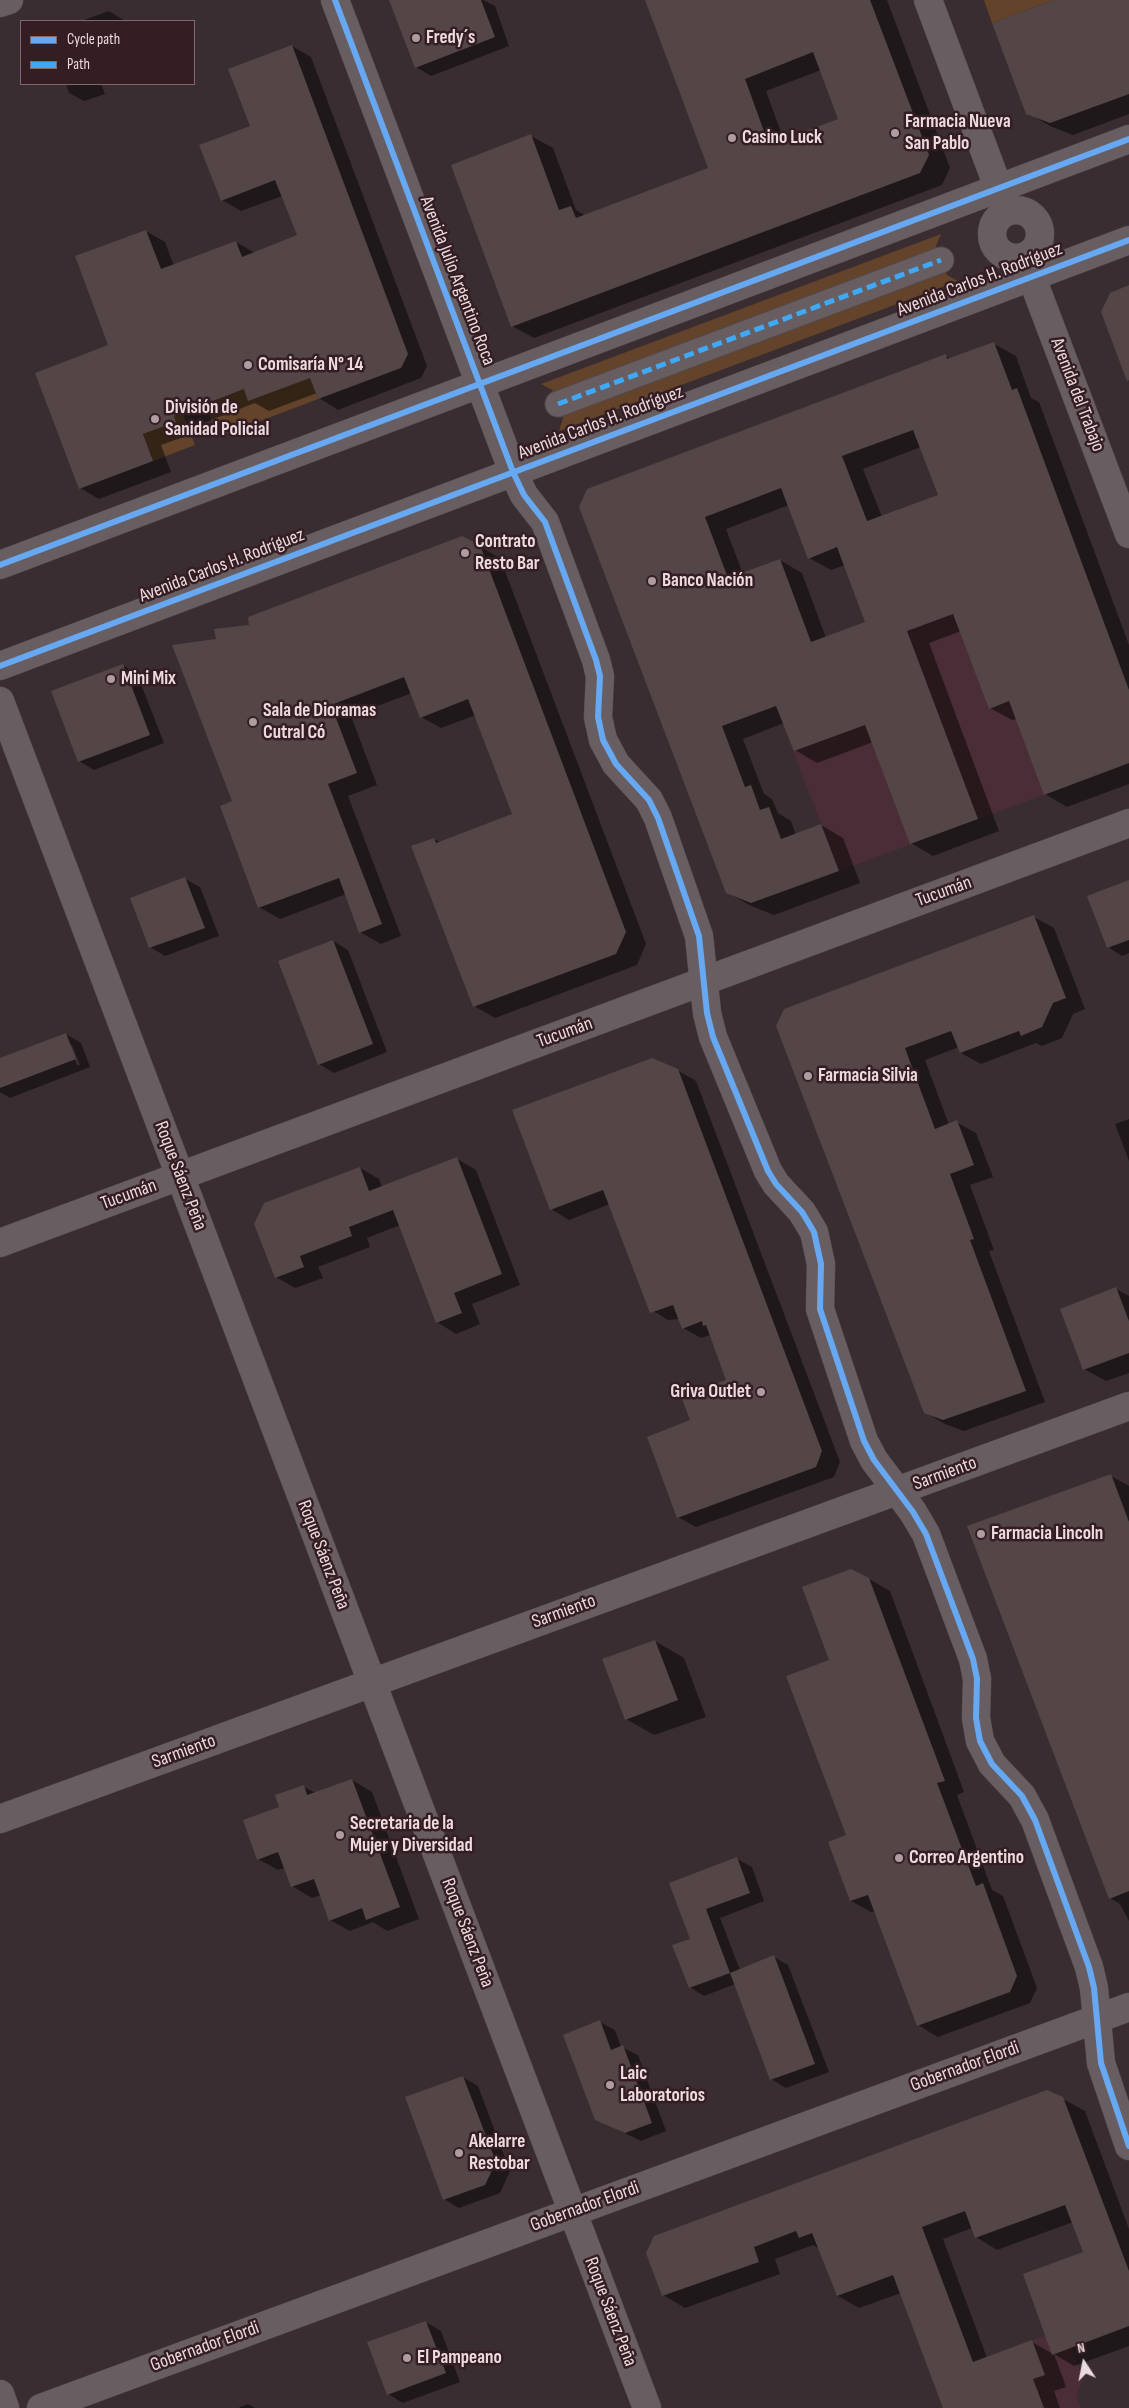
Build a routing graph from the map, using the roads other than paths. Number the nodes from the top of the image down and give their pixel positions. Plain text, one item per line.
1 (9, 0) edge
2 (334, 0) edge
3 (928, 0) edge
4 (0, 3) edge
5 (1129, 139) edge
6 (1003, 200) junction
7 (1129, 240) edge
8 (941, 260) dead end
9 (1028, 267) junction
10 (479, 384) junction
11 (558, 404) dead end
12 (513, 472) junction
13 (1129, 534) edge
14 (0, 565) edge
15 (0, 666) edge
16 (0, 701) edge
17 (1129, 823) edge
18 (704, 981) junction
19 (180, 1176) junction
20 (0, 1243) edge
21 (1129, 1406) edge
22 (897, 1491) junction
23 (372, 1683) junction
24 (0, 1819) edge
25 (1129, 2006) edge
26 (1096, 2019) junction
27 (1129, 2146) edge
28 (572, 2212) junction
29 (0, 2394) edge
30 (5, 2408) edge
31 (41, 2408) edge
32 (646, 2408) edge

1 - 4 street
2 - 10 street, Avenida Julio Argentino Roca
3 - 6 street
5 - 6 street
6 - 9 street
6 - 10 street
7 - 9 street, Avenida Carlos H. Rodríguez
8 - 11 street
9 - 12 street, Avenida Carlos H. Rodríguez
9 - 13 street, Avenida del Trabajo
10 - 12 street, Avenida Julio Argentino Roca
10 - 14 street
12 - 15 street, Avenida Carlos H. Rodríguez
12 - 18 street, Avenida Julio Argentino Roca
16 - 19 street, Roque Sáenz Peña
17 - 18 street, Tucumán
18 - 19 street, Tucumán
18 - 22 street, Avenida Julio Argentino Roca
19 - 20 street, Tucumán
19 - 23 street, Roque Sáenz Peña
21 - 22 street, Sarmiento
22 - 23 street, Sarmiento
22 - 26 street, Avenida Julio Argentino Roca
23 - 24 street, Sarmiento
23 - 28 street, Roque Sáenz Peña
25 - 26 street, Gobernador Elordi
26 - 27 street, Avenida Julio Argentino Roca
26 - 28 street, Gobernador Elordi
28 - 31 street, Gobernador Elordi
28 - 32 street, Roque Sáenz Peña
29 - 30 street

